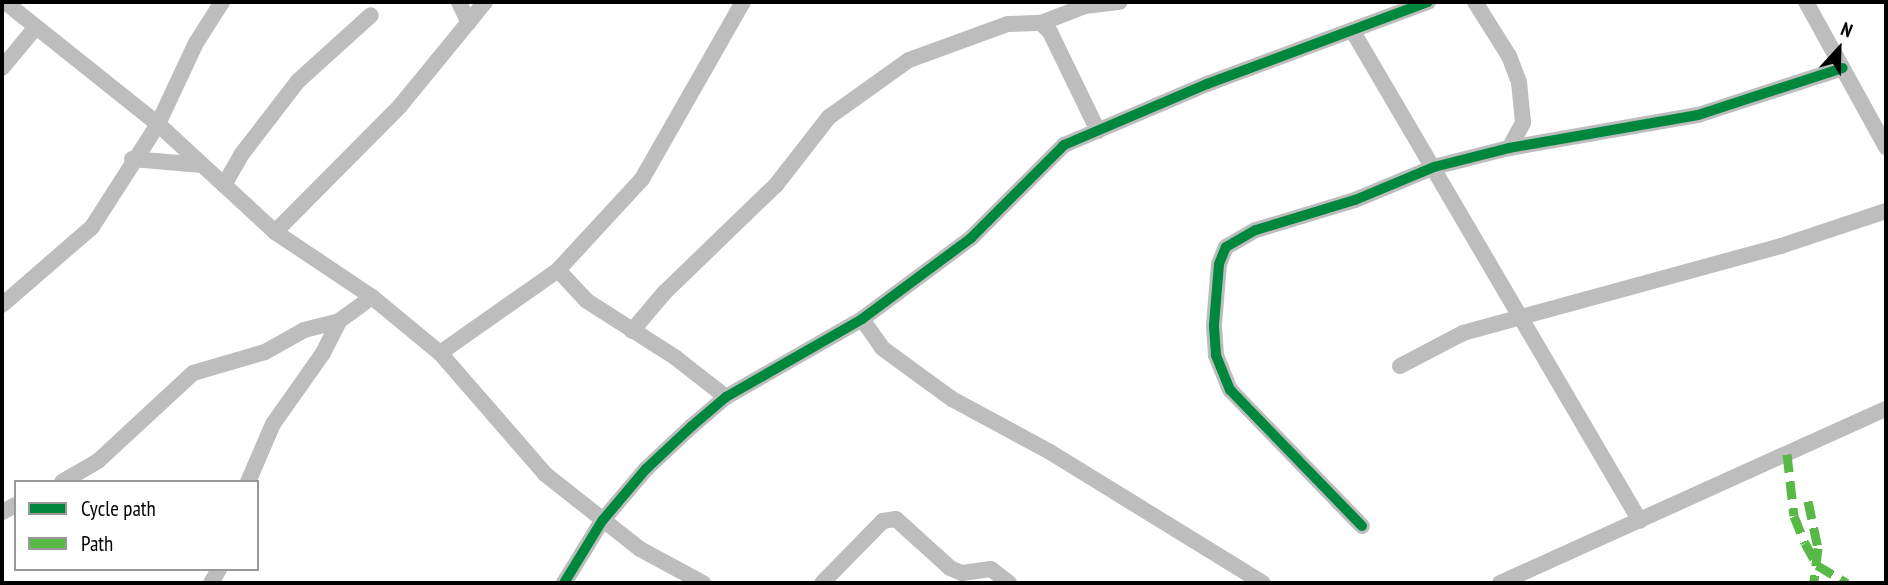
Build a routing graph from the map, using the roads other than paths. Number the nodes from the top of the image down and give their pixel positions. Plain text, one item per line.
1 (5, 2) edge
2 (222, 2) edge
3 (459, 2) edge
4 (485, 2) edge
5 (743, 2) edge
6 (1120, 2) edge
7 (1428, 2) edge
8 (1475, 2) edge
9 (1806, 2) edge
10 (371, 15) dead end
11 (469, 23) junction
12 (1041, 23) junction
13 (36, 27) junction
14 (1352, 30) junction
15 (2, 68) edge
16 (1843, 68) junction
17 (158, 124) junction
18 (1098, 131) junction
19 (1886, 147) edge
20 (1509, 148) junction
21 (132, 159) junction
22 (202, 165) junction
23 (1434, 167) junction
24 (224, 185) junction
25 (1886, 211) edge
26 (275, 232) junction
27 (558, 270) junction
28 (372, 297) junction
29 (2, 305) edge
30 (1521, 317) junction
31 (862, 319) junction
32 (339, 321) junction
33 (632, 331) junction
34 (440, 354) junction
35 (1400, 366) dead end
36 (726, 397) junction
37 (1886, 409) edge
38 (66, 480) edge
39 (249, 480) edge
40 (602, 520) junction
41 (1640, 521) junction
42 (1362, 526) dead end
43 (564, 583) edge
44 (704, 583) edge
45 (822, 583) edge
46 (1009, 583) edge
47 (1263, 583) edge
48 (1500, 583) edge

1 - 13 street
2 - 17 street
3 - 11 street
4 - 11 street
5 - 27 street
6 - 12 street
7 - 14 street
8 - 20 street
9 - 16 street
10 - 24 street
11 - 26 street
12 - 18 street
12 - 33 street
13 - 15 street
13 - 17 street
14 - 18 street
14 - 23 street
16 - 19 street
16 - 20 street
17 - 21 street
17 - 22 street
18 - 31 street
20 - 23 street
21 - 22 street
21 - 29 street
22 - 24 street
23 - 30 street
23 - 42 street
24 - 26 street
25 - 30 street
26 - 28 street
27 - 33 street
27 - 34 street
28 - 32 street
28 - 34 street
30 - 35 street
30 - 41 street
31 - 36 street
31 - 47 street
32 - 38 street
32 - 39 street
33 - 36 street
34 - 40 street
36 - 40 street
37 - 41 street
40 - 43 street
40 - 44 street
41 - 48 street
45 - 46 street

